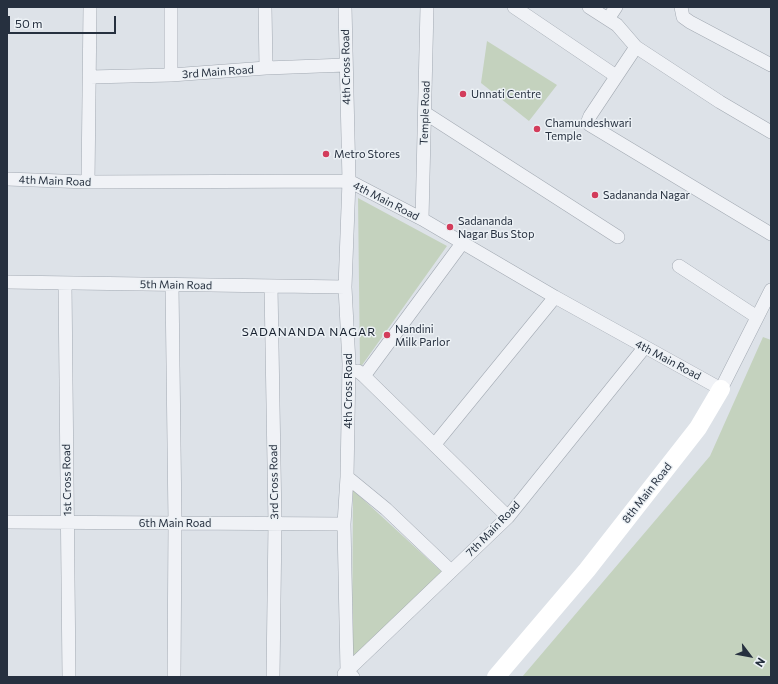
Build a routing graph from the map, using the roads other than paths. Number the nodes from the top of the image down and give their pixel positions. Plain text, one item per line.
1 (90, 7) edge
2 (171, 7) edge
3 (265, 7) edge
4 (345, 7) edge
5 (427, 7) edge
6 (514, 7) edge
7 (589, 7) edge
8 (616, 7) edge
9 (681, 7) edge
10 (608, 19) junction
11 (636, 47) junction
12 (346, 65) junction
13 (771, 65) edge
14 (266, 68) junction
15 (171, 75) junction
16 (616, 76) junction
17 (90, 77) junction
18 (425, 113) junction
19 (771, 132) edge
20 (7, 179) edge
21 (349, 181) junction
22 (88, 182) junction
23 (422, 218) junction
24 (771, 234) edge
25 (618, 237) dead end
26 (463, 242) junction
27 (679, 266) dead end
28 (7, 282) edge
29 (65, 283) junction
30 (172, 285) junction
31 (271, 286) junction
32 (345, 287) junction
33 (771, 290) edge
34 (555, 297) junction
35 (757, 317) junction
36 (644, 348) junction
37 (349, 364) junction
38 (364, 376) junction
39 (721, 389) junction
40 (435, 444) junction
41 (347, 477) junction
42 (508, 517) junction
43 (7, 522) edge
44 (68, 522) junction
45 (175, 523) junction
46 (275, 523) junction
47 (344, 524) junction
48 (451, 571) junction
49 (347, 675) edge
50 (69, 677) edge
51 (174, 677) edge
52 (273, 677) edge
53 (496, 677) edge

1 - 17 street
2 - 15 street
3 - 14 street
4 - 12 street, 4th Cross Road
5 - 18 street, Temple Road
6 - 16 street
7 - 10 street
8 - 10 street
9 - 13 street
10 - 11 street
11 - 16 street
11 - 19 street
12 - 14 street, 3rd Main Road
12 - 21 street, 4th Cross Road
14 - 15 street, 3rd Main Road
15 - 17 street, 3rd Main Road
16 - 24 street
17 - 22 street
18 - 23 street, Temple Road
18 - 25 street
20 - 22 street, 4th Main Road
21 - 22 street, 4th Main Road
21 - 23 street, 4th Main Road
21 - 32 street, 4th Cross Road
23 - 26 street, 4th Main Road
26 - 34 street, 4th Main Road
26 - 38 street
27 - 35 street
28 - 29 street, 5th Main Road
29 - 30 street, 5th Main Road
29 - 44 street, 1st Cross Road
30 - 31 street, 5th Main Road
30 - 45 street
31 - 32 street, 5th Main Road
31 - 46 street, 3rd Cross Road
32 - 37 street, 4th Cross Road
33 - 35 street, 8th Main Road
34 - 36 street, 4th Main Road
34 - 40 street
35 - 39 street, 8th Main Road
36 - 39 street, 4th Main Road
36 - 42 street, 7th Main Road
37 - 38 street
37 - 41 street, 4th Cross Road
38 - 40 street
39 - 53 street, 8th Main Road
40 - 42 street
41 - 47 street, 4th Cross Road
41 - 48 street
42 - 48 street, 7th Main Road
43 - 44 street, 6th Main Road
44 - 45 street, 6th Main Road
44 - 50 street, 1st Cross Road
45 - 46 street, 6th Main Road
45 - 51 street
46 - 47 street, 6th Main Road
46 - 52 street, 3rd Cross Road
47 - 49 street, 4th Cross Road
48 - 49 street, 7th Main Road

